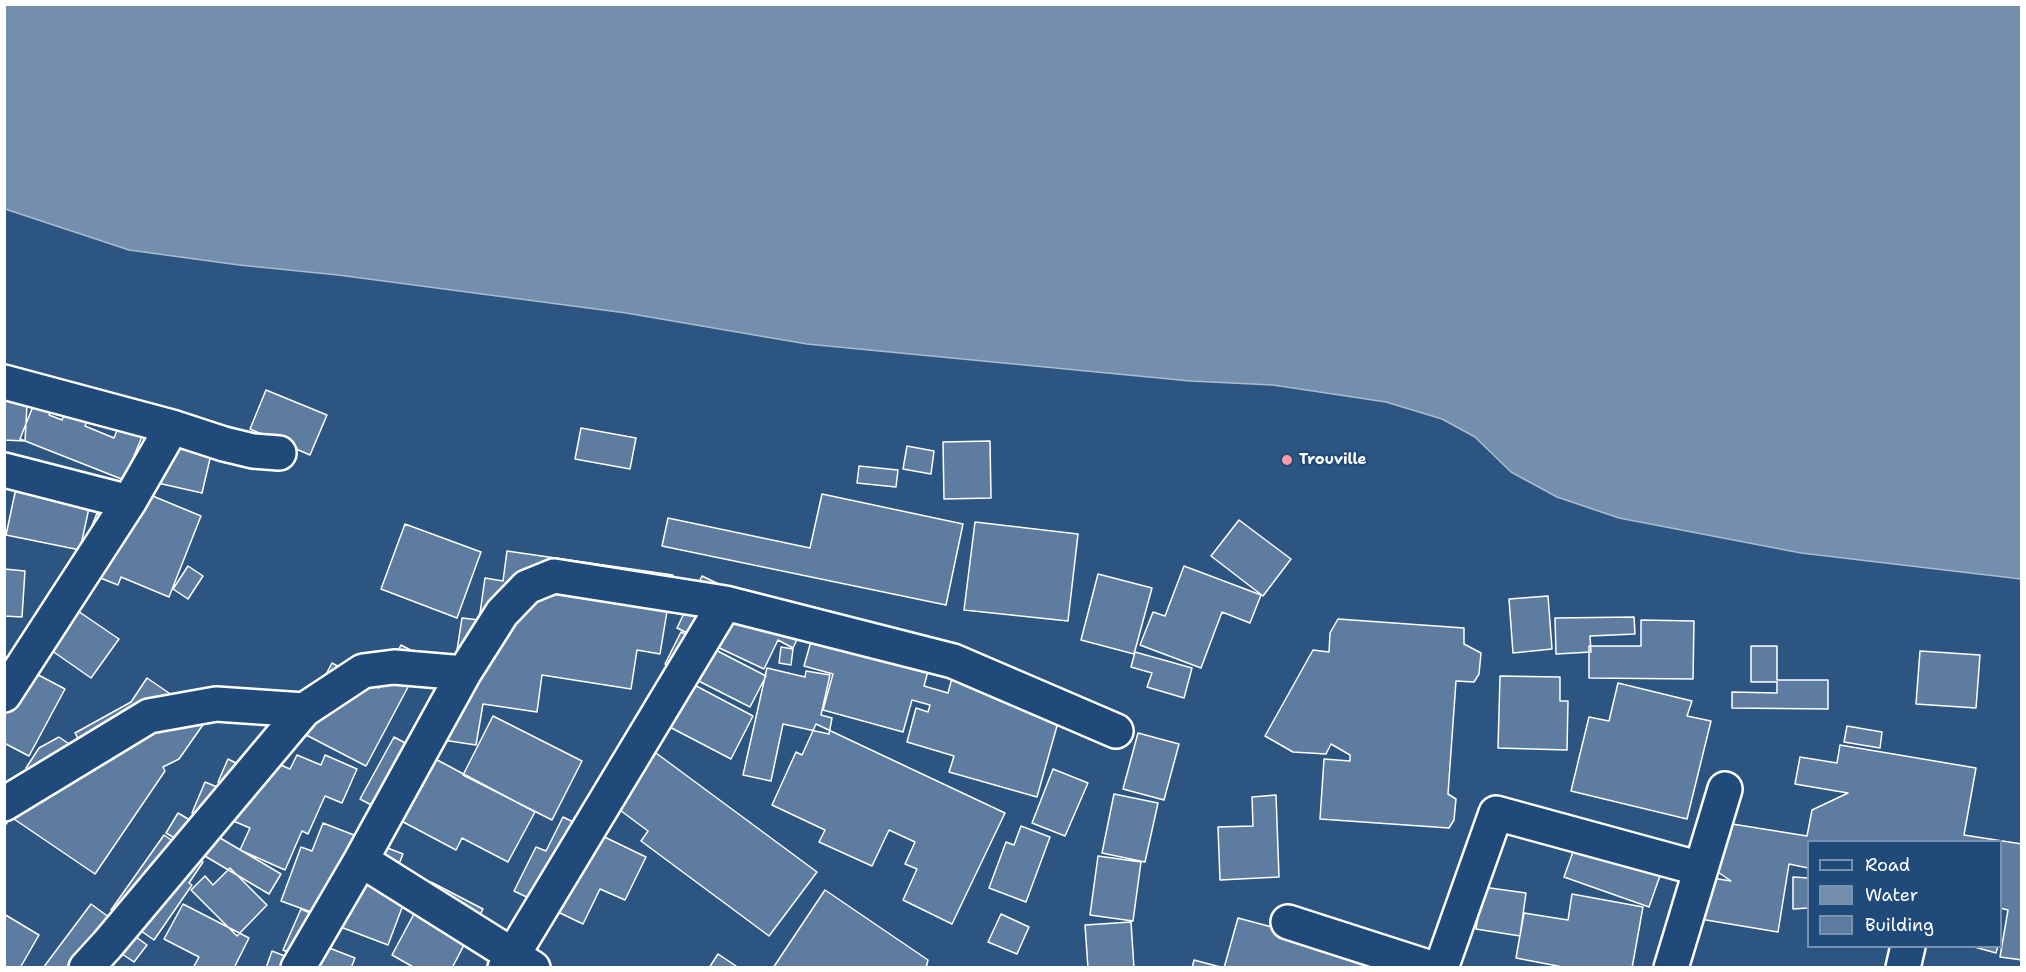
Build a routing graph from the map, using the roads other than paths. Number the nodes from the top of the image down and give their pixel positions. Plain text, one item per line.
1 (4, 382) edge
2 (172, 427) junction
3 (279, 453) dead end
4 (4, 470) edge
5 (129, 502) junction
6 (725, 603) junction
7 (464, 673) junction
8 (5, 695) edge
9 (304, 710) junction
10 (1116, 731) dead end
11 (1725, 789) dead end
12 (4, 804) edge
13 (361, 860) junction
14 (1701, 869) junction
15 (1288, 922) dead end
16 (1908, 948) edge
17 (517, 963) edge
18 (86, 968) edge
19 (298, 968) edge
20 (1431, 968) edge
21 (1441, 968) edge
22 (1671, 968) edge
23 (1903, 968) edge

1 - 2 street
2 - 3 street
2 - 5 street
4 - 5 street
5 - 8 street
6 - 7 street
6 - 10 street
6 - 17 street
7 - 9 street
7 - 13 street
9 - 12 street
9 - 18 street
11 - 14 street
13 - 17 street
13 - 19 street
14 - 21 street
14 - 22 street
15 - 20 street
16 - 23 street

